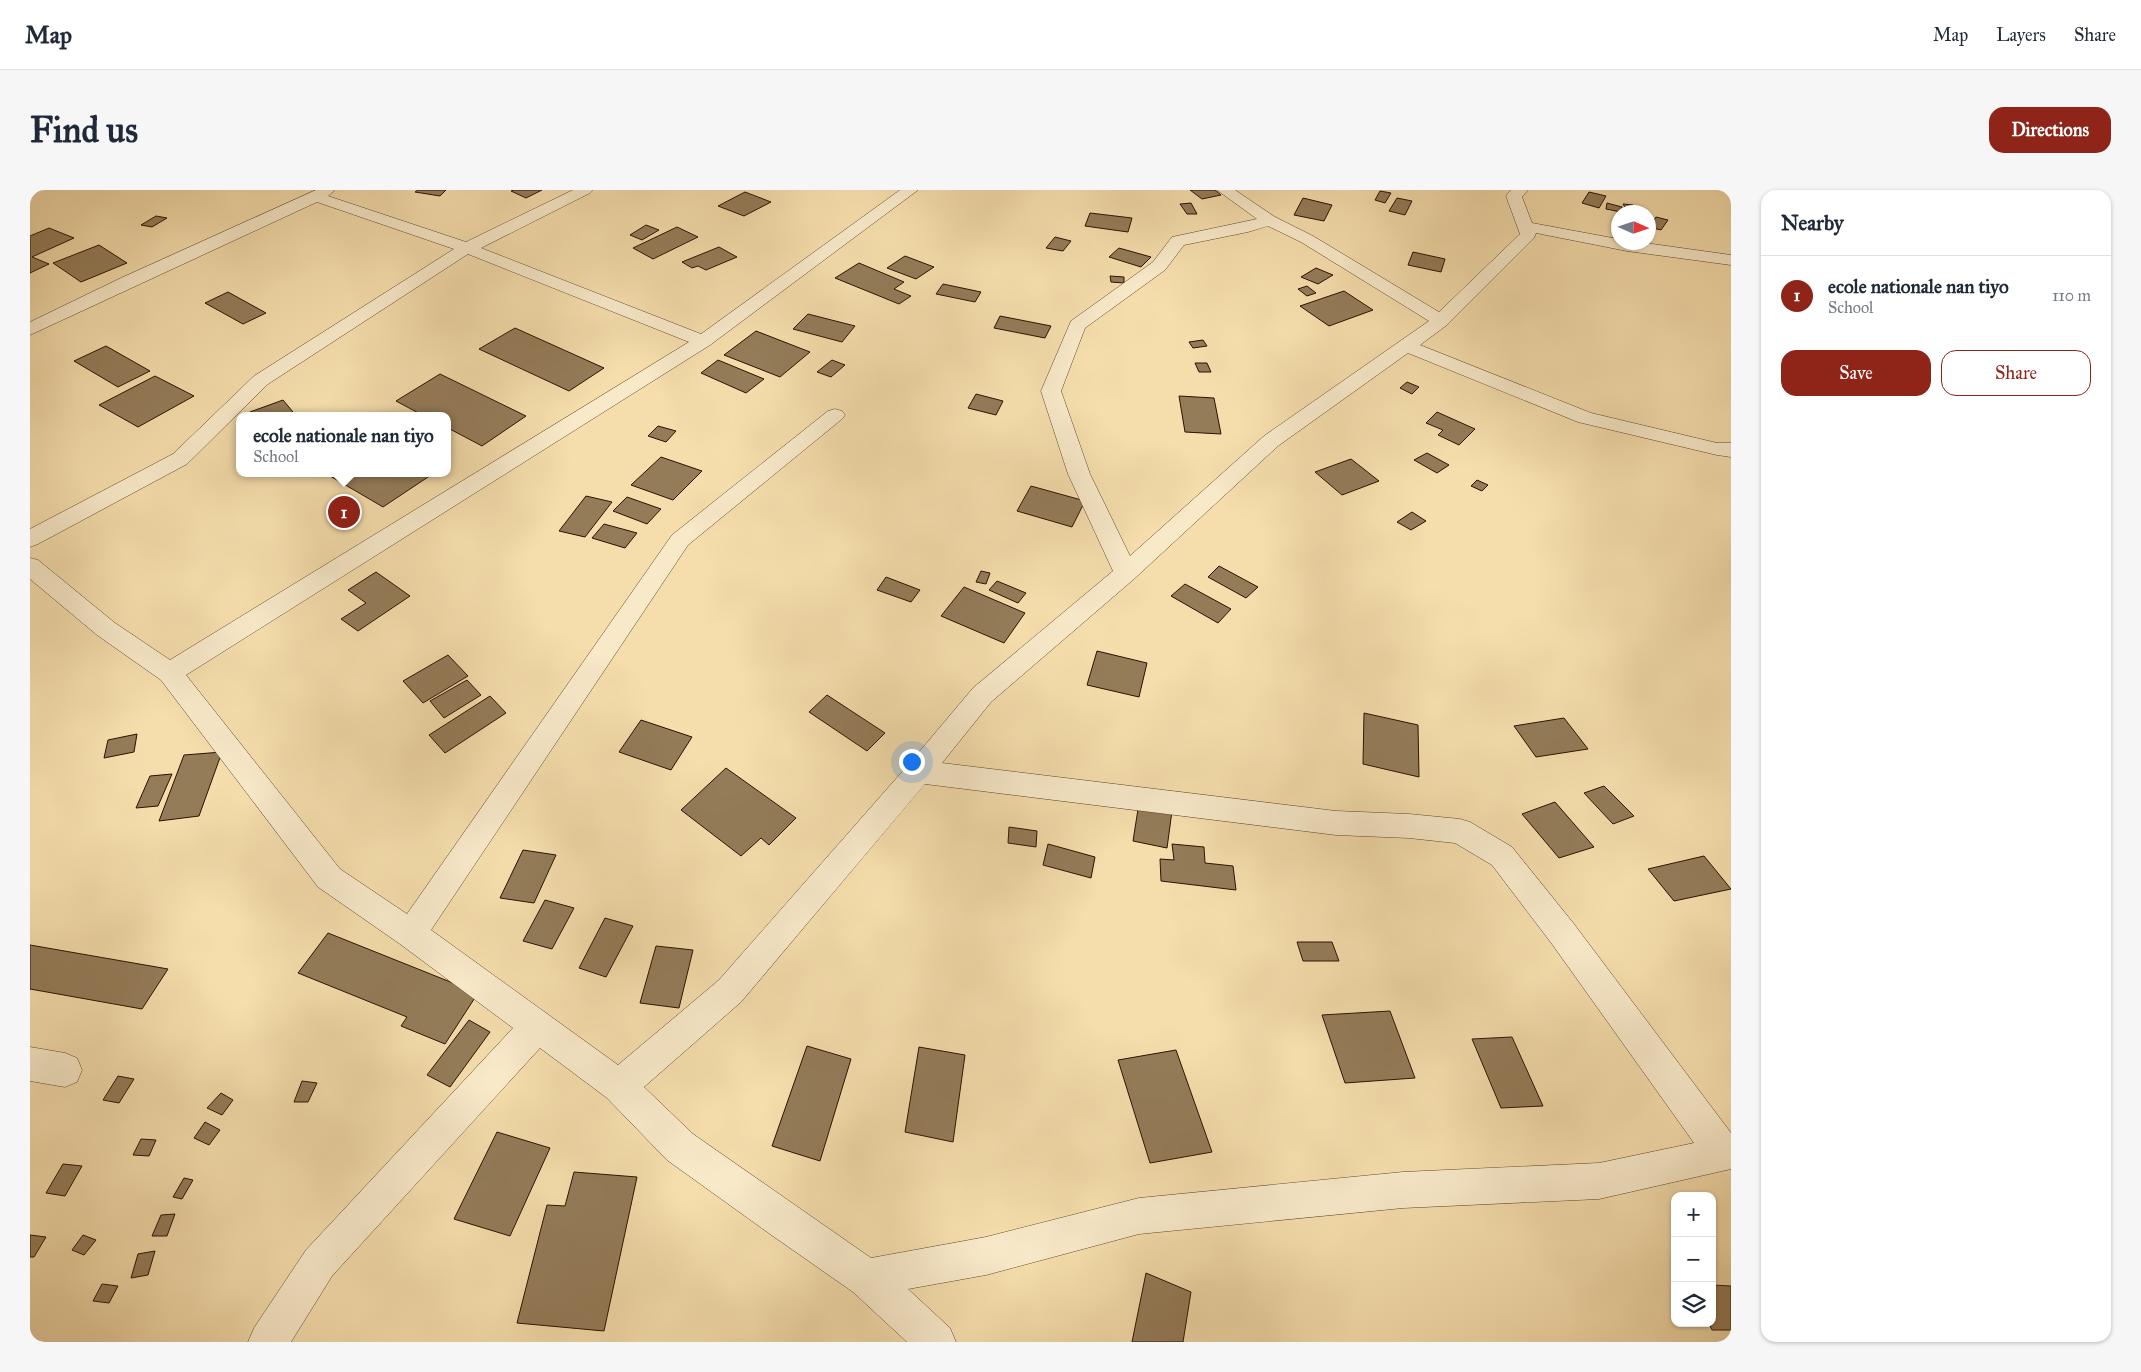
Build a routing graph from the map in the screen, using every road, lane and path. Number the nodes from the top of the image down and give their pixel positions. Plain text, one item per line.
1 (585, 190) edge
2 (910, 190) edge
3 (1224, 190) edge
4 (1520, 190) edge
5 (322, 194) edge
6 (1269, 220) junction
7 (1524, 226) junction
8 (467, 248) junction
9 (1731, 260) edge
10 (1441, 321) junction
11 (30, 329) edge
12 (703, 341) junction
13 (1406, 346) junction
14 (835, 415) dead end
15 (1731, 450) edge
16 (30, 539) edge
17 (30, 566) edge
18 (1126, 573) junction
19 (170, 673) junction
20 (919, 772) junction
21 (411, 934) junction
22 (537, 1027) junction
23 (30, 1064) edge
24 (65, 1070) dead end
25 (619, 1086) junction
26 (1728, 1152) edge
27 (868, 1278) junction
28 (268, 1342) edge
29 (936, 1342) edge

1 - 8 street
2 - 12 street
3 - 6 street
4 - 7 street
5 - 8 street
5 - 11 street
6 - 10 street
6 - 18 street
7 - 9 street
7 - 10 street
8 - 12 street
8 - 16 street
10 - 13 street
12 - 19 street
13 - 15 street
13 - 18 street
14 - 21 street
17 - 19 street
18 - 20 street
19 - 21 street
20 - 25 street
20 - 26 street
21 - 22 street
22 - 25 street
22 - 28 street
23 - 24 street
25 - 27 street
26 - 27 street
27 - 29 street

